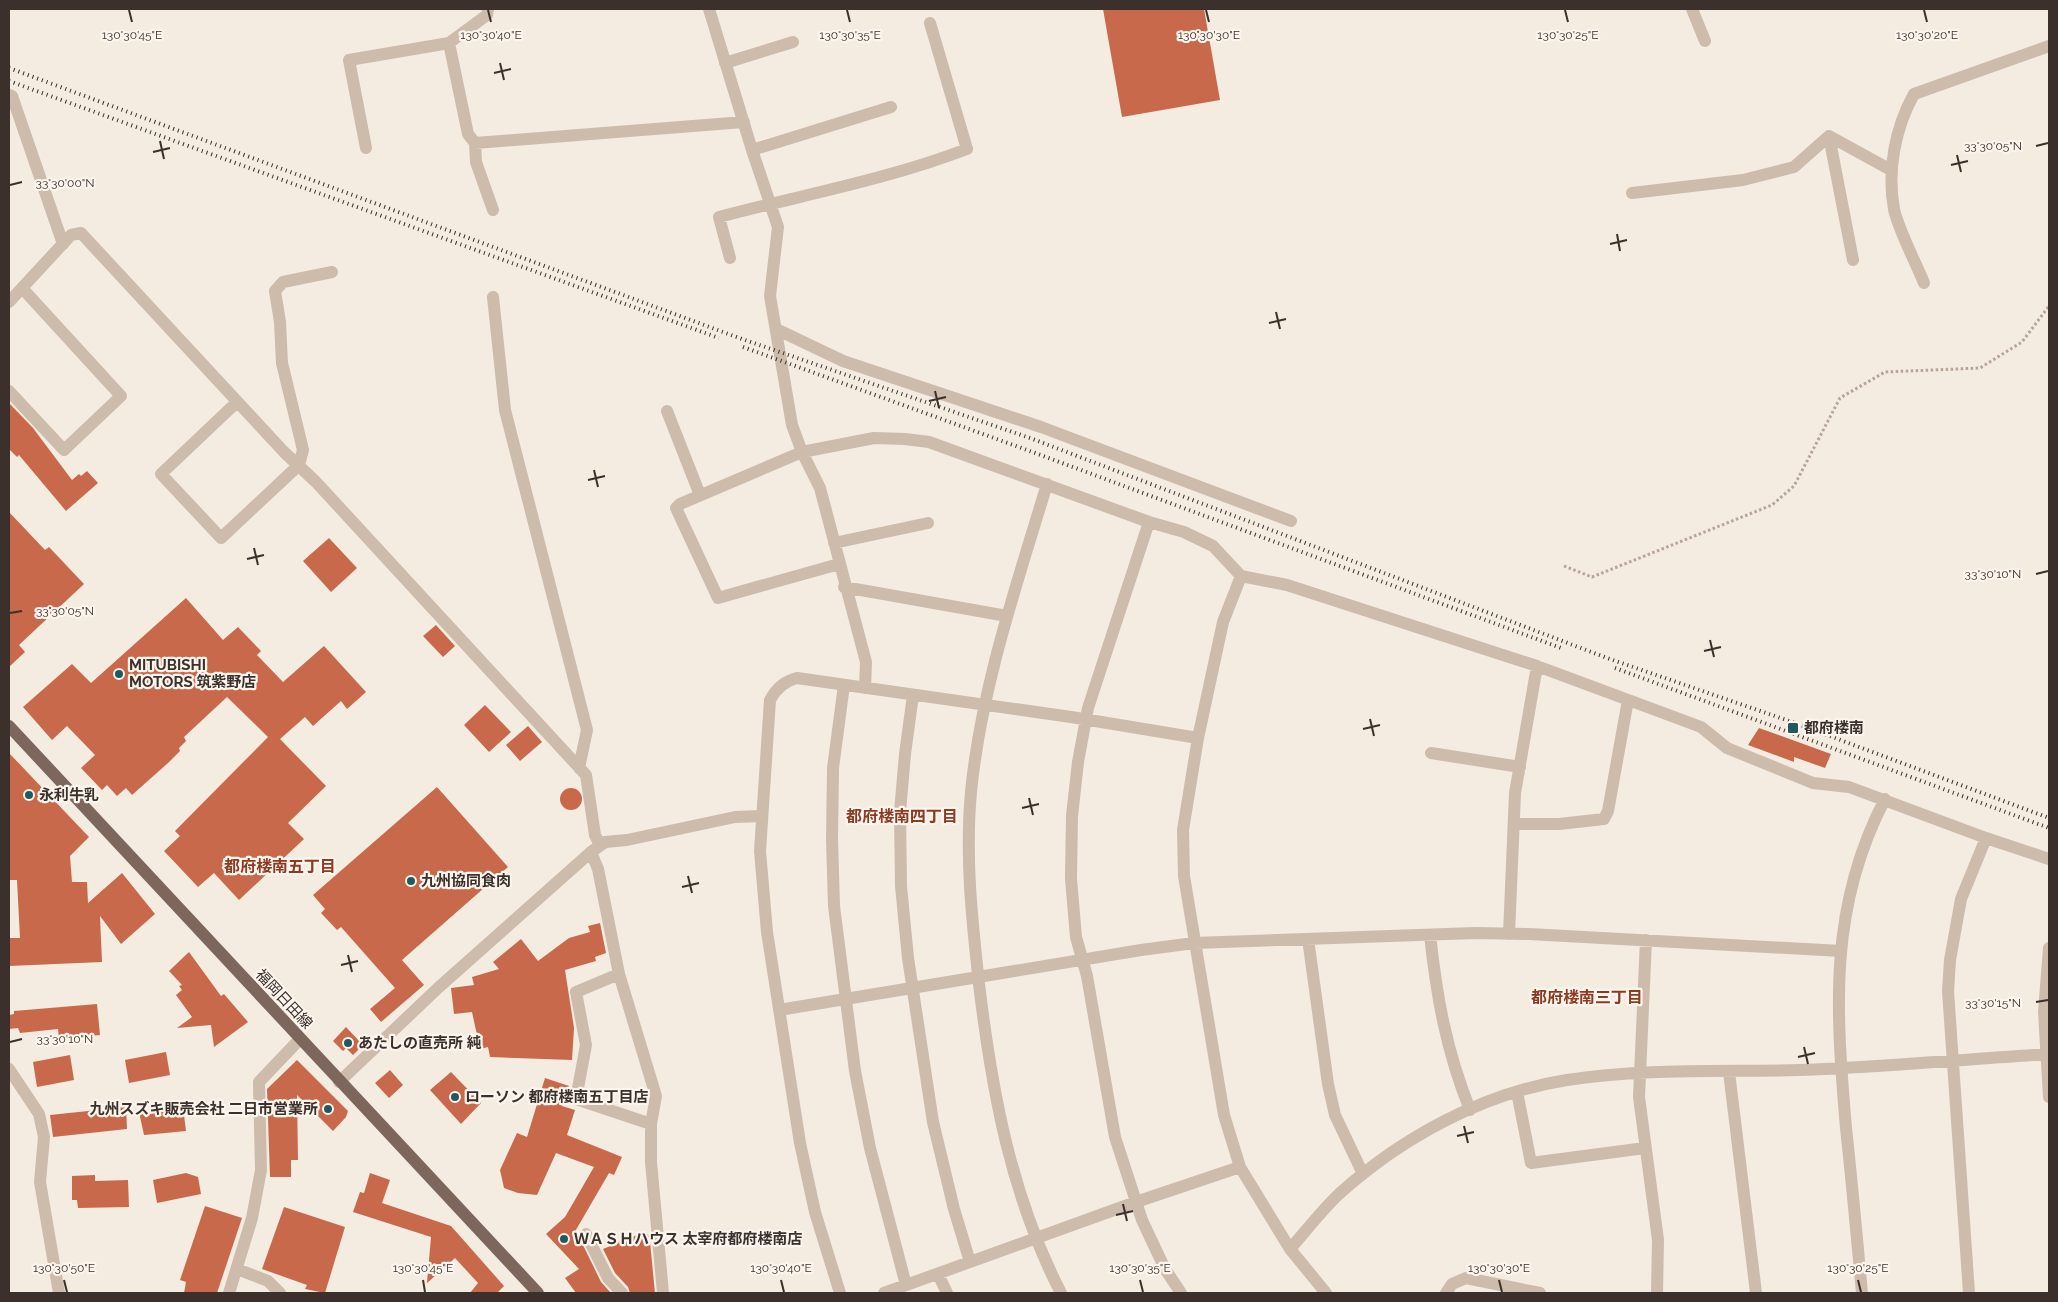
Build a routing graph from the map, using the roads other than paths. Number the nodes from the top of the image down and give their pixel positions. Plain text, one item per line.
1 (488, 9) edge
2 (709, 9) edge
3 (1692, 9) edge
4 (930, 23) dead end
5 (1705, 40) dead end
6 (793, 42) dead end
7 (449, 43) junction
8 (2049, 46) edge
9 (725, 63) junction
10 (9, 95) edge
11 (891, 107) dead end
12 (744, 122) junction
13 (1829, 136) junction
14 (475, 143) junction
15 (366, 148) dead end
16 (752, 150) junction
17 (1891, 170) junction
18 (1632, 193) dead end
19 (771, 203) junction
20 (493, 210) dead end
21 (63, 244) junction
22 (730, 258) dead end
23 (1853, 260) dead end
24 (332, 272) dead end
25 (1924, 283) dead end
26 (22, 288) junction
27 (493, 297) dead end
28 (9, 302) edge
29 (776, 329) junction
30 (9, 391) edge
31 (237, 402) junction
32 (667, 411) dead end
33 (802, 452) junction
34 (299, 465) junction
35 (1047, 484) junction
36 (700, 495) junction
37 (1291, 521) dead end
38 (1149, 522) junction
39 (928, 523) dead end
40 (834, 543) junction
41 (839, 564) junction
42 (1241, 576) junction
43 (844, 587) junction
44 (1007, 616) junction
45 (1537, 666) junction
46 (844, 685) junction
47 (865, 688) junction
48 (913, 695) junction
49 (1628, 700) junction
50 (987, 705) junction
51 (1086, 719) junction
52 (9, 726) edge
53 (1198, 738) junction
54 (1431, 752) dead end
55 (1520, 767) junction
56 (579, 768) junction
57 (1885, 799) junction
58 (761, 816) junction
59 (1514, 824) junction
60 (1986, 838) junction
61 (595, 848) junction
62 (2049, 859) edge
63 (1509, 934) junction
64 (1430, 935) junction
65 (1308, 939) junction
66 (1646, 940) junction
67 (1194, 943) junction
68 (2049, 948) edge
69 (1841, 951) junction
70 (1082, 960) junction
71 (619, 974) junction
72 (978, 977) junction
73 (912, 988) junction
74 (846, 999) junction
75 (779, 1010) junction
76 (299, 1040) junction
77 (2048, 1054) edge
78 (1952, 1060) junction
79 (1841, 1068) junction
80 (9, 1069) edge
81 (1729, 1072) junction
82 (1640, 1074) junction
83 (339, 1082) junction
84 (1517, 1092) junction
85 (2049, 1097) edge
86 (1470, 1110) junction
87 (651, 1124) junction
88 (1646, 1148) junction
89 (1240, 1167) junction
90 (1363, 1174) junction
91 (1136, 1202) junction
92 (586, 1234) dead end
93 (1036, 1239) junction
94 (1290, 1249) junction
95 (970, 1262) junction
96 (237, 1269) junction
97 (938, 1274) junction
98 (906, 1285) junction
99 (59, 1293) edge
100 (229, 1293) edge
101 (280, 1293) edge
102 (538, 1293) edge
103 (622, 1293) edge
104 (663, 1293) edge
105 (840, 1293) edge
106 (884, 1293) edge
107 (947, 1293) edge
108 (1061, 1293) edge
109 (1181, 1293) edge
110 (1326, 1293) edge
111 (1446, 1293) edge
112 (1540, 1293) edge
113 (1657, 1293) edge
114 (1756, 1293) edge
115 (1862, 1293) edge
116 (1969, 1293) edge

1 - 7 street
2 - 9 street
3 - 5 street
4 - 19 street
6 - 9 street
7 - 14 street
7 - 15 street
8 - 17 street
9 - 12 street
10 - 21 street
11 - 16 street
12 - 14 street
12 - 16 street
13 - 17 street
13 - 18 street
13 - 23 street
14 - 20 street
16 - 19 street
17 - 25 street
19 - 22 street
19 - 29 street
21 - 26 street
21 - 31 street
24 - 34 street
26 - 28 street
26 - 30 street
27 - 56 street
29 - 33 street
29 - 37 street
31 - 34 street
31 - 34 street
32 - 36 street
33 - 35 street
33 - 36 street
33 - 40 street
34 - 56 street
35 - 38 street
35 - 44 street
36 - 41 street
38 - 42 street
38 - 51 street
39 - 40 street
40 - 41 street
41 - 43 street
42 - 45 street
42 - 53 street
43 - 44 street
43 - 47 street
44 - 50 street
45 - 49 street
45 - 55 street
46 - 47 street
46 - 58 street
46 - 74 street
47 - 48 street
48 - 50 street
48 - 73 street
49 - 57 street
49 - 59 street
50 - 51 street
50 - 72 street
51 - 53 street
51 - 70 street
52 - 76 main road, 福岡日田線
53 - 67 street
54 - 55 street
55 - 59 street
56 - 61 street
57 - 60 street
57 - 69 street
58 - 61 street
58 - 75 street
59 - 63 street
60 - 62 street
60 - 78 street
61 - 71 street
61 - 83 street
63 - 64 street
63 - 66 street
64 - 65 street
64 - 86 street
65 - 67 street
65 - 90 street
66 - 69 street
66 - 82 street
67 - 70 street
67 - 89 street
68 - 77 street
69 - 79 street
70 - 72 street
70 - 91 street
71 - 87 street
71 - 87 street
72 - 73 street
72 - 93 street
73 - 74 street
73 - 95 street
74 - 75 street
74 - 98 street
75 - 105 street
76 - 83 main road, 福岡日田線
76 - 96 street
77 - 78 street
77 - 85 street
78 - 79 street
78 - 116 street
79 - 81 street
79 - 115 street
80 - 99 street
81 - 82 street
81 - 114 street
82 - 84 street
82 - 88 street
83 - 102 main road, 福岡日田線
84 - 86 street
84 - 88 street
86 - 90 street
87 - 104 street
88 - 113 street
89 - 91 street
89 - 94 street
90 - 94 street
91 - 93 street
91 - 109 street
92 - 103 street
93 - 95 street
93 - 108 street
94 - 110 street
95 - 97 street
96 - 100 street
96 - 101 street
97 - 98 street
97 - 107 street
98 - 106 street
111 - 112 street

